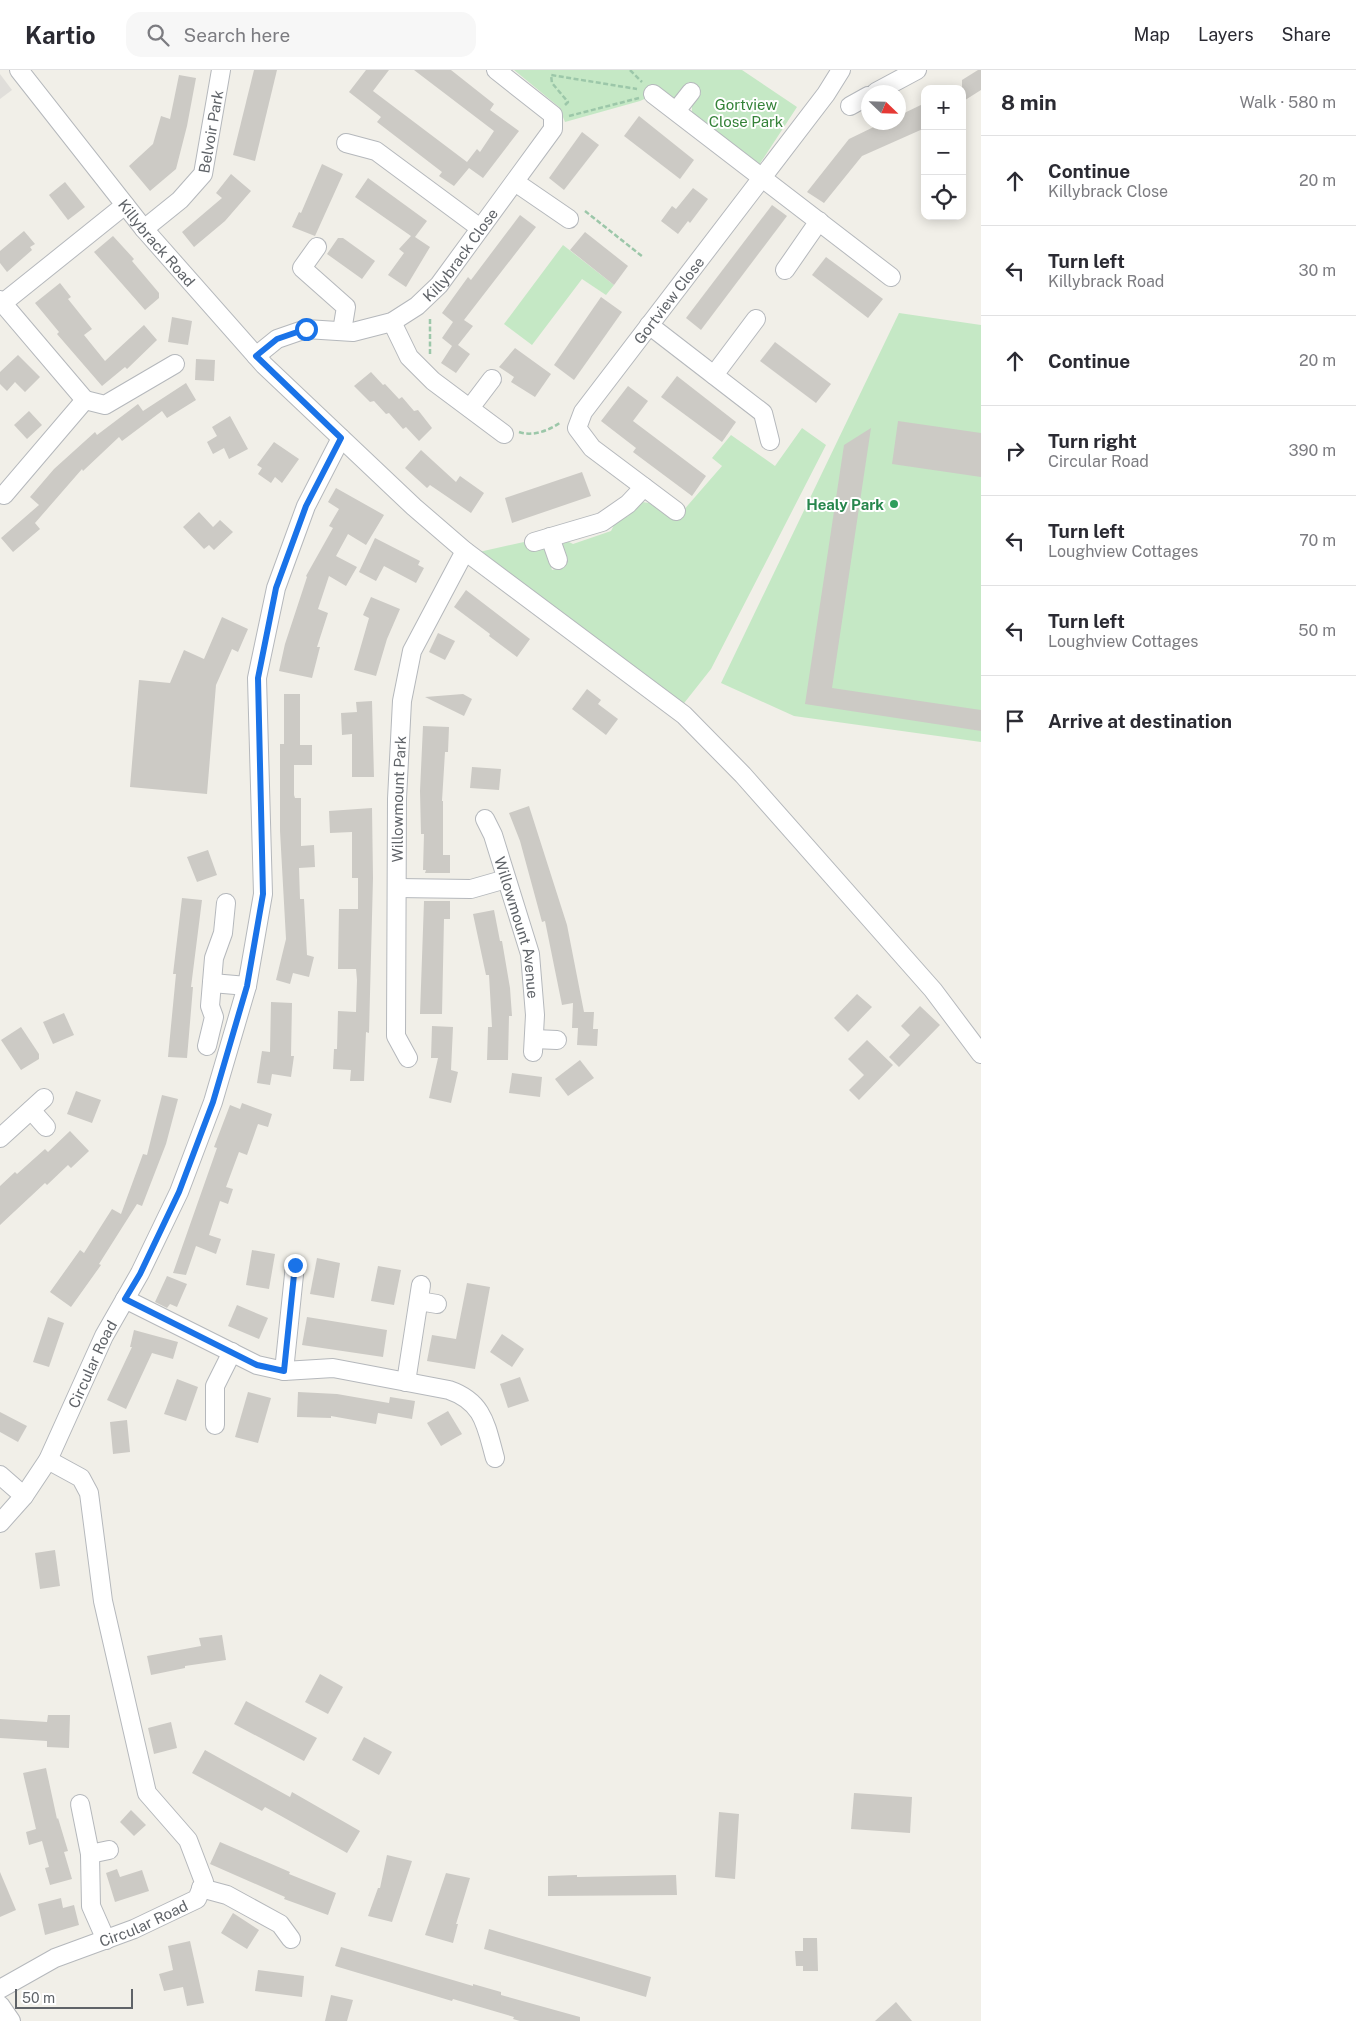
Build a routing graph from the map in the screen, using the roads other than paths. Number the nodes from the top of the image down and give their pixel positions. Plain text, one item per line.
1 (19, 70) edge
2 (222, 70) edge
3 (496, 70) edge
4 (841, 70) edge
5 (903, 73) edge
6 (886, 85) edge
7 (691, 92) dead end
8 (653, 94) road end
9 (861, 100) edge
10 (850, 106) dead end
11 (676, 111) junction
12 (346, 143) dead end
13 (761, 177) junction
14 (515, 182) junction
15 (125, 205) junction
16 (569, 219) dead end
17 (819, 221) junction
18 (480, 228) junction
19 (144, 229) junction
20 (317, 247) dead end
21 (785, 270) dead end
22 (891, 277) dead end
23 (1, 302) edge
24 (756, 319) dead end
25 (392, 322) junction
26 (649, 325) junction
27 (342, 331) junction
28 (256, 356) junction
29 (175, 364) dead end
30 (714, 375) junction
31 (492, 379) dead end
32 (85, 400) junction
33 (470, 408) junction
34 (508, 432) road end
35 (341, 438) junction
36 (770, 441) dead end
37 (644, 487) junction
38 (4, 495) dead end
39 (676, 511) dead end
40 (464, 551) junction
41 (558, 560) dead end
42 (484, 819) dead end
43 (506, 879) junction
44 (397, 888) junction
45 (226, 903) dead end
46 (212, 982) junction
47 (247, 986) junction
48 (558, 1040) dead end
49 (207, 1046) dead end
50 (981, 1054) edge
51 (408, 1058) dead end
52 (44, 1098) dead end
53 (31, 1110) junction
54 (46, 1127) dead end
55 (0, 1138) edge
56 (295, 1265) dead end
57 (125, 1299) junction
58 (437, 1304) dead end
59 (232, 1352) junction
60 (284, 1371) junction
61 (406, 1382) junction
62 (214, 1425) dead end
63 (495, 1458) dead end
64 (48, 1460) junction
65 (0, 1475) edge
66 (24, 1496) junction
67 (0, 1523) edge
68 (80, 1804) dead end
69 (109, 1850) dead end
70 (90, 1854) junction
71 (202, 1888) junction
72 (291, 1939) dead end
73 (106, 1940) junction
74 (0, 1989) edge
75 (0, 2005) edge
76 (10, 2021) edge

1 - 15 street, Killybrack Road
2 - 19 street, Belvoir Park
3 - 14 street, Killybrack Close
4 - 13 street, Gortview Close
5 - 6 street
7 - 11 street
8 - 11 street
9 - 10 street
11 - 13 street
12 - 18 street
13 - 17 street
13 - 26 street, Gortview Close
14 - 16 street
14 - 18 street, Killybrack Close
15 - 19 street, Killybrack Road
15 - 23 street
17 - 21 street
17 - 22 street
18 - 25 street, Killybrack Close
19 - 28 street, Killybrack Road
20 - 27 street
23 - 32 street
24 - 30 street
25 - 27 street, Killybrack Close
25 - 33 street
26 - 30 street
26 - 37 street, Gortview Close
27 - 28 street, Killybrack Close
28 - 35 street, Killybrack Road
29 - 32 street
30 - 36 street
31 - 33 street
32 - 38 street
33 - 34 street
35 - 40 street, Killybrack Road
35 - 47 street, Circular Road
37 - 39 street, Gortview Close
37 - 41 street
40 - 44 street, Willowmount Park
40 - 50 street, Killybrack Road
42 - 43 street, Willowmount Avenue
43 - 44 street
43 - 48 street, Willowmount Avenue
44 - 51 street, Willowmount Park
45 - 46 street
46 - 47 street
46 - 49 street
47 - 57 street, Circular Road
52 - 53 street
53 - 54 street
53 - 55 street
56 - 60 street
57 - 59 street
57 - 64 street, Circular Road
58 - 61 street
59 - 60 street
59 - 62 street
60 - 61 street
61 - 63 street
64 - 66 street, Circular Road
64 - 71 street, Circular Road
65 - 66 street
66 - 67 street, Circular Road
68 - 70 street
69 - 70 street
70 - 73 street
71 - 72 street
71 - 73 street, Circular Road
73 - 74 street, Circular Road
75 - 76 street

